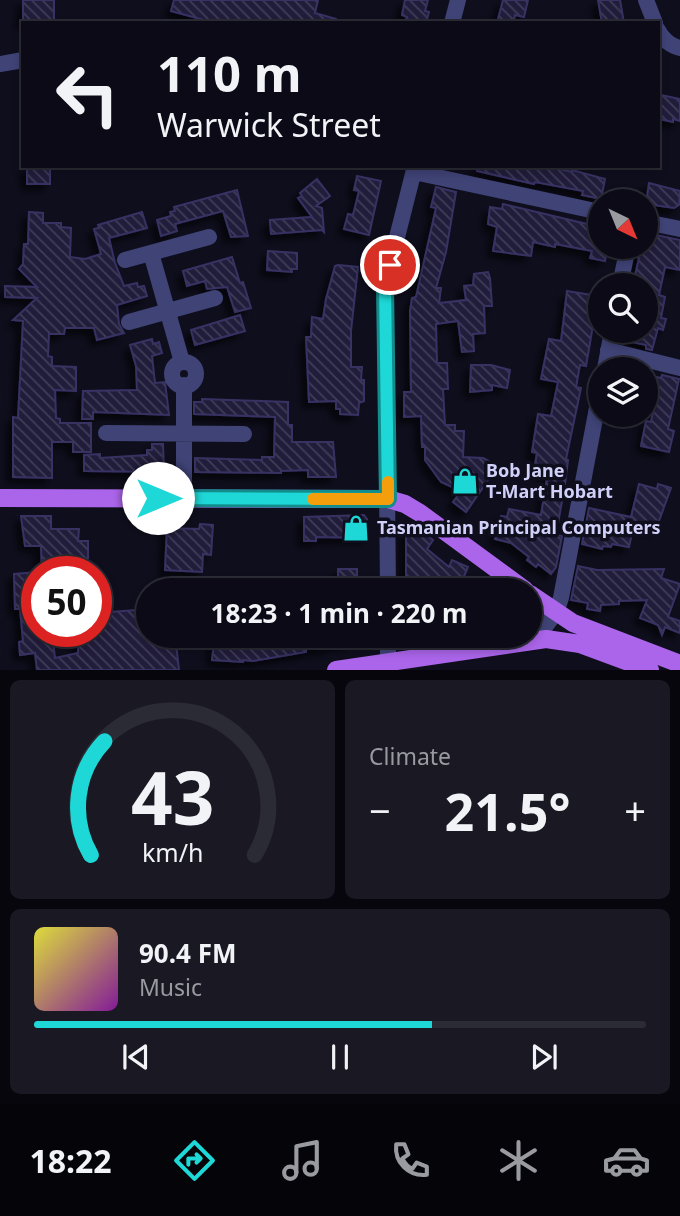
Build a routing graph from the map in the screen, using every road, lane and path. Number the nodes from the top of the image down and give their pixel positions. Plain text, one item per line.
1 (458, 0) edge
2 (646, 0) edge
3 (660, 0) edge
4 (453, 21) edge
5 (654, 21) edge
6 (657, 21) edge
7 (660, 36) edge
8 (680, 48) edge
9 (21, 60) edge
10 (0, 64) edge
11 (415, 169) edge
12 (588, 209) edge
13 (658, 224) edge
14 (680, 229) edge
15 (209, 237) dead end
16 (151, 253) junction
17 (125, 260) dead end
18 (215, 298) dead end
19 (168, 311) junction
20 (129, 322) dead end
21 (609, 343) edge
22 (608, 350) junction
23 (607, 357) edge
24 (680, 368) edge
25 (593, 427) edge
26 (106, 433) dead end
27 (184, 433) junction
28 (244, 434) dead end
29 (0, 498) edge
30 (184, 498) junction
31 (388, 499) junction
32 (388, 578) edge
33 (509, 578) edge
34 (542, 603) edge
35 (555, 612) junction
36 (542, 630) edge
37 (542, 639) edge
38 (388, 648) edge
39 (487, 648) edge
40 (680, 664) edge
41 (388, 666) edge
42 (336, 670) edge
43 (650, 670) edge

1 - 4 street
2 - 5 street
3 - 6 street
7 - 8 street
9 - 10 street
11 - 12 street
11 - 31 street
13 - 14 street
15 - 16 street
16 - 17 street
16 - 19 street
18 - 19 street
19 - 20 street
19 - 27 street
21 - 22 street
22 - 23 street
22 - 24 street
25 - 35 street
26 - 27 street
27 - 28 street
27 - 30 street
29 - 30 main road
30 - 31 main road
31 - 32 street
31 - 33 main road
34 - 35 main road
35 - 36 street
35 - 40 main road
37 - 43 main road
38 - 41 street
39 - 41 main road
41 - 42 main road

